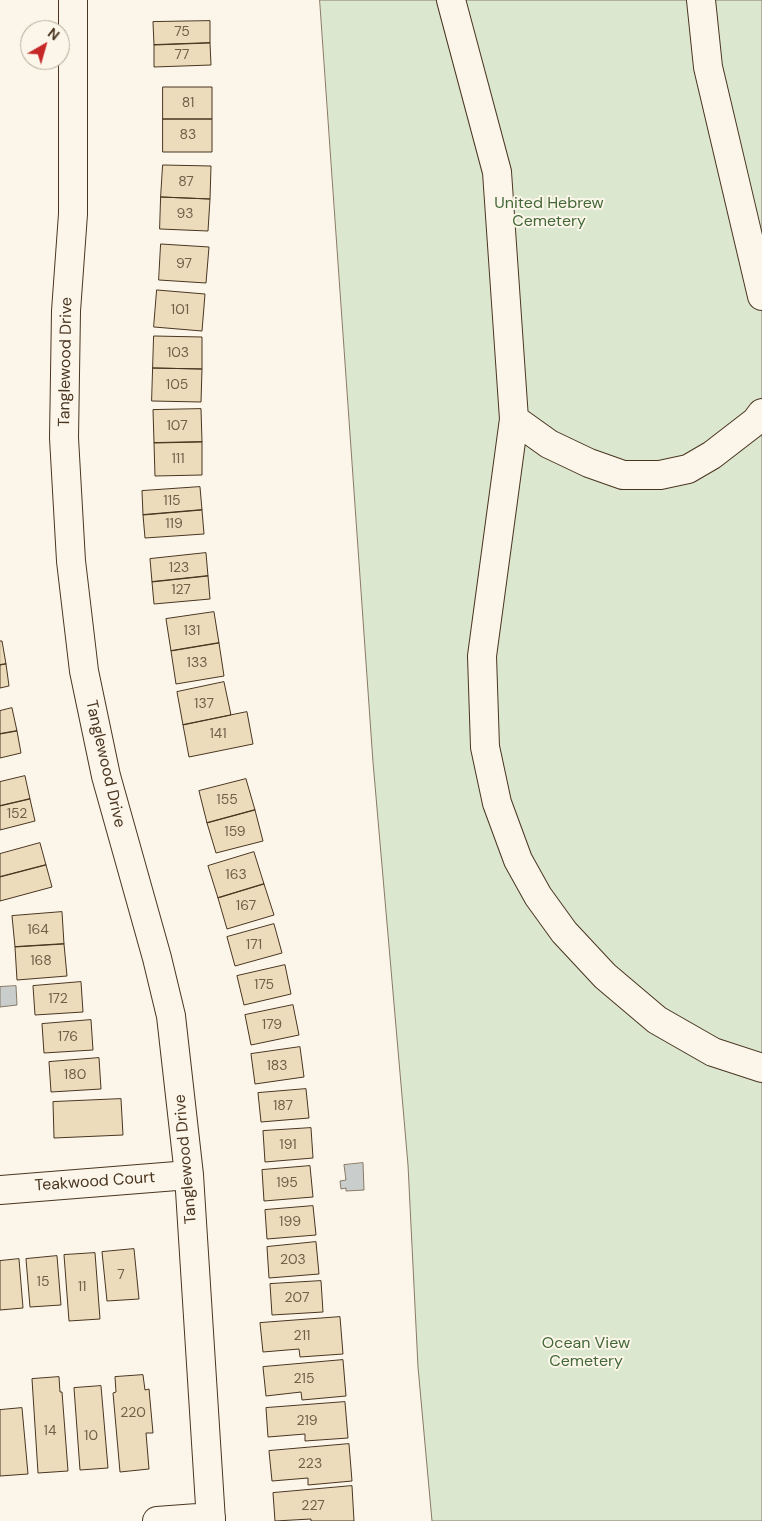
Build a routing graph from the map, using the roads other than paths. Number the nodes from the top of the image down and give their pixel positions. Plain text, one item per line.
1 (73, 0) edge
2 (451, 0) edge
3 (701, 0) edge
4 (762, 296) edge
5 (762, 413) edge
6 (514, 418) junction
7 (762, 1068) edge
8 (189, 1175) junction
9 (0, 1190) edge
10 (211, 1519) edge
11 (158, 1521) edge

1 - 8 street, Tanglewood Drive
2 - 6 street
3 - 4 street
5 - 6 street
6 - 7 street
8 - 9 street, Teakwood Court
8 - 10 street, Tanglewood Drive
10 - 11 street

